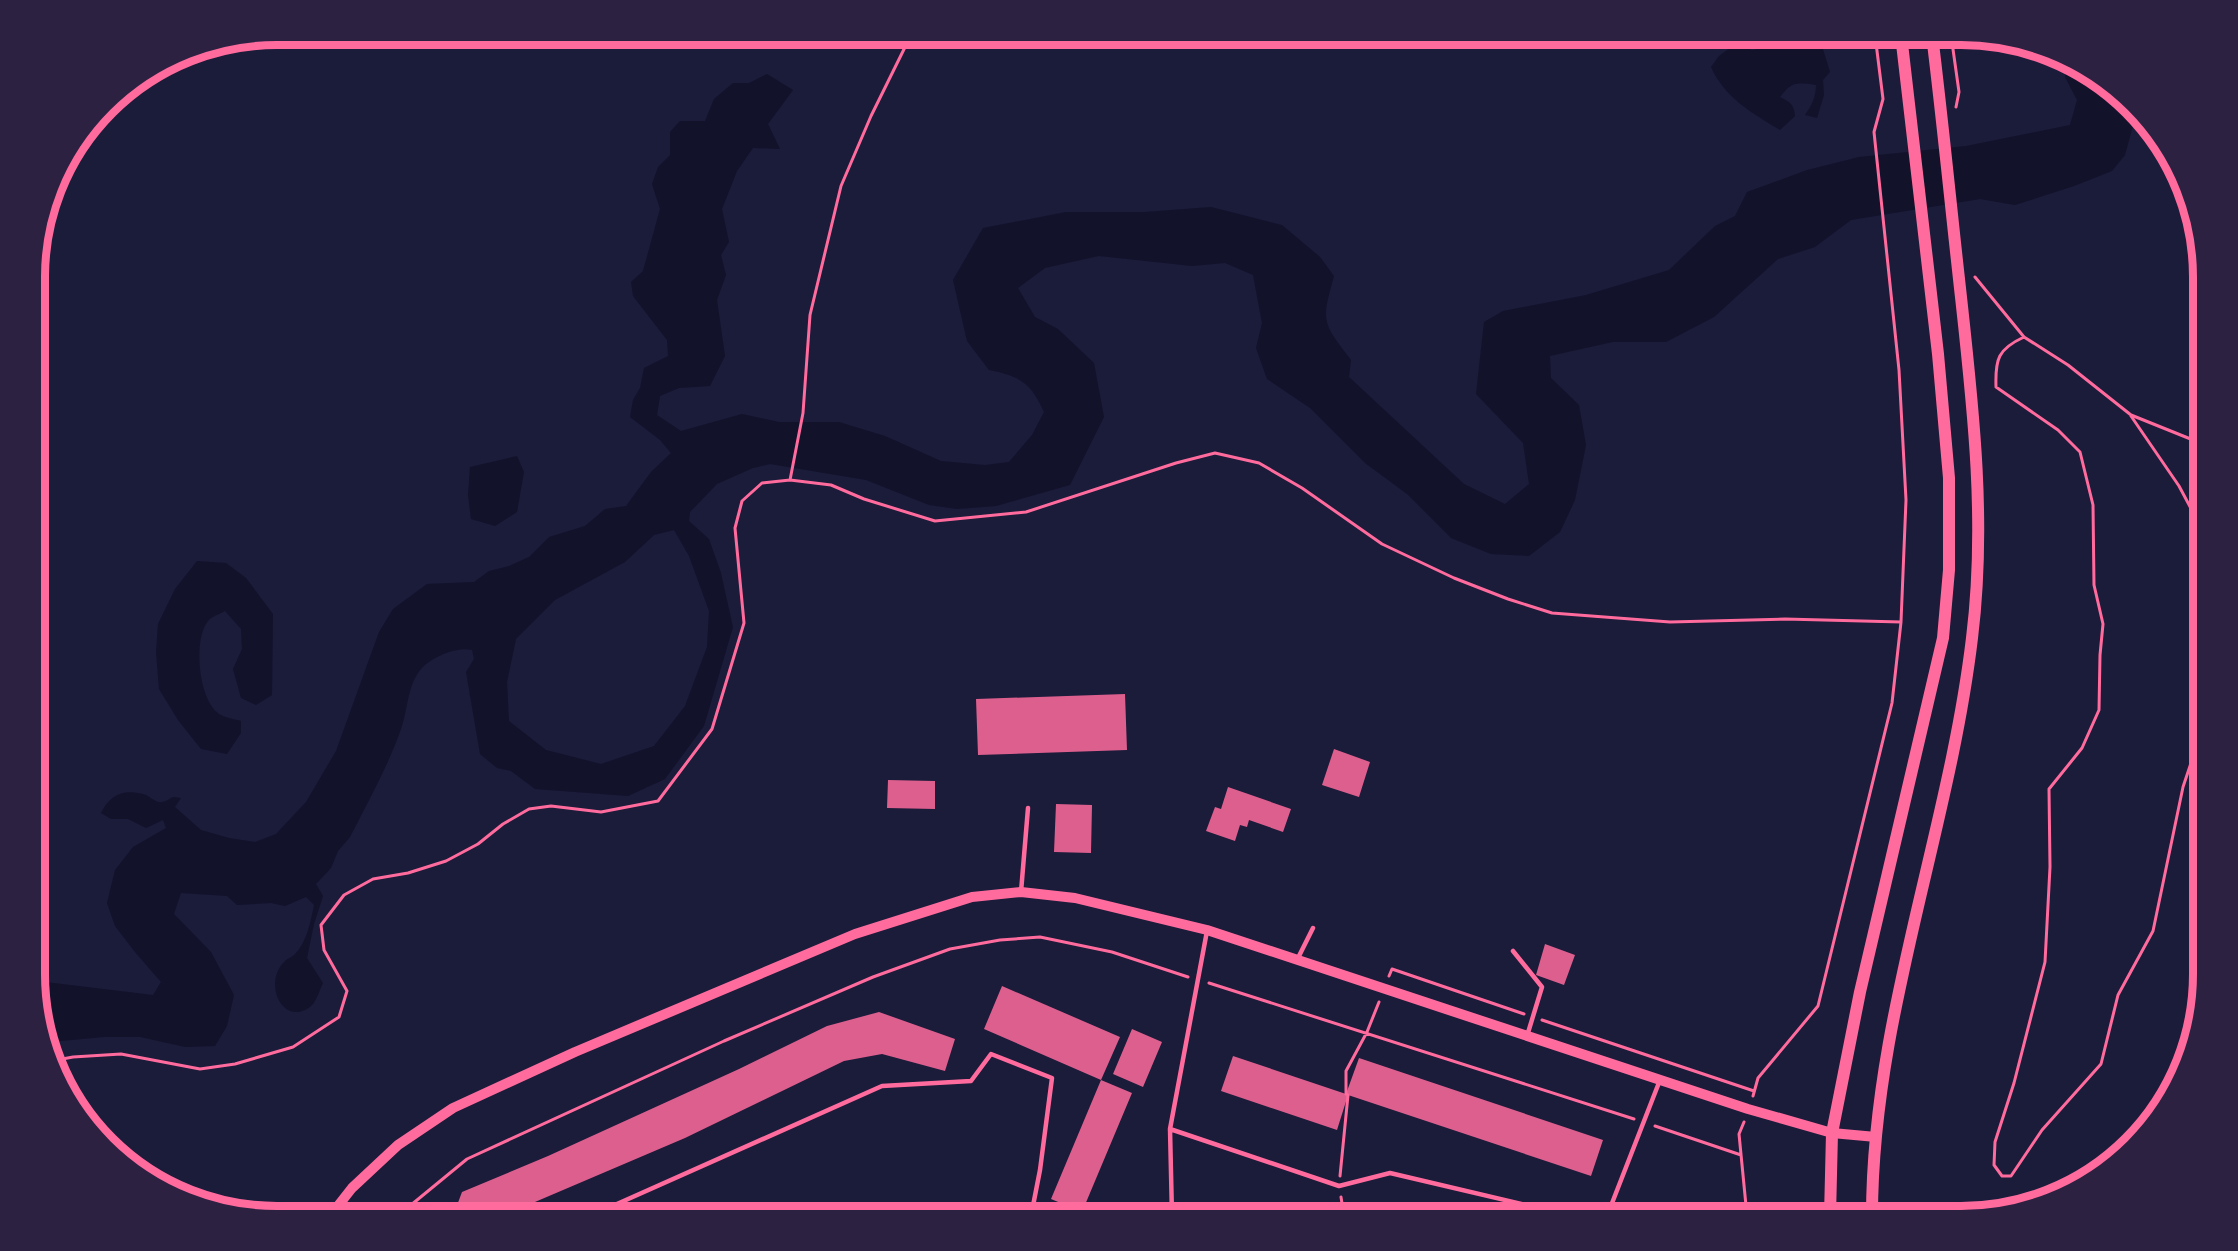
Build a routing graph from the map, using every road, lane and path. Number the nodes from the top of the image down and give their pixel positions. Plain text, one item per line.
1 (906, 45) edge
2 (1876, 45) edge
3 (1902, 45) edge
4 (1933, 45) edge
5 (1952, 45) edge
6 (1959, 93) dead end
7 (1974, 269) dead end
8 (2024, 337) junction
9 (2131, 415) junction
10 (2193, 440) edge
11 (790, 480) junction
12 (2193, 511) edge
13 (1901, 622) junction
14 (2193, 757) edge
15 (1028, 808) dead end
16 (1021, 892) junction
17 (1313, 928) dead end
18 (1207, 930) junction
19 (1513, 951) dead end
20 (1297, 960) junction
21 (1198, 980) junction
22 (1527, 1036) junction
23 (61, 1059) edge
24 (1660, 1080) junction
25 (1348, 1095) dead end
26 (1748, 1109) junction
27 (1643, 1122) junction
28 (1170, 1130) junction
29 (1832, 1133) junction
30 (1876, 1137) junction
31 (1741, 1155) junction
32 (1339, 1185) junction
33 (338, 1206) edge
34 (410, 1206) edge
35 (612, 1206) edge
36 (1033, 1206) edge
37 (1172, 1206) edge
38 (1342, 1206) edge
39 (1530, 1206) edge
40 (1611, 1206) edge
41 (1746, 1206) edge
42 (1830, 1206) edge
43 (1873, 1206) edge

1 - 11 path
2 - 13 path
3 - 29 main road
4 - 30 main road
5 - 6 path
7 - 8 path
8 - 9 path
8 - 14 path
9 - 10 path
9 - 12 path
11 - 13 path
11 - 23 path
13 - 26 path
15 - 16 lane
16 - 18 street
16 - 33 street
17 - 20 lane
18 - 20 street
18 - 21 lane
19 - 22 lane
20 - 22 street
21 - 27 path
21 - 28 lane
21 - 34 path
22 - 24 street
24 - 26 street
24 - 27 lane
25 - 32 path
26 - 29 street
26 - 31 path
27 - 31 path
27 - 40 lane
28 - 32 lane
28 - 37 lane
29 - 30 street
29 - 42 main road
30 - 43 main road
31 - 41 path
32 - 38 path
32 - 39 lane
35 - 36 lane

